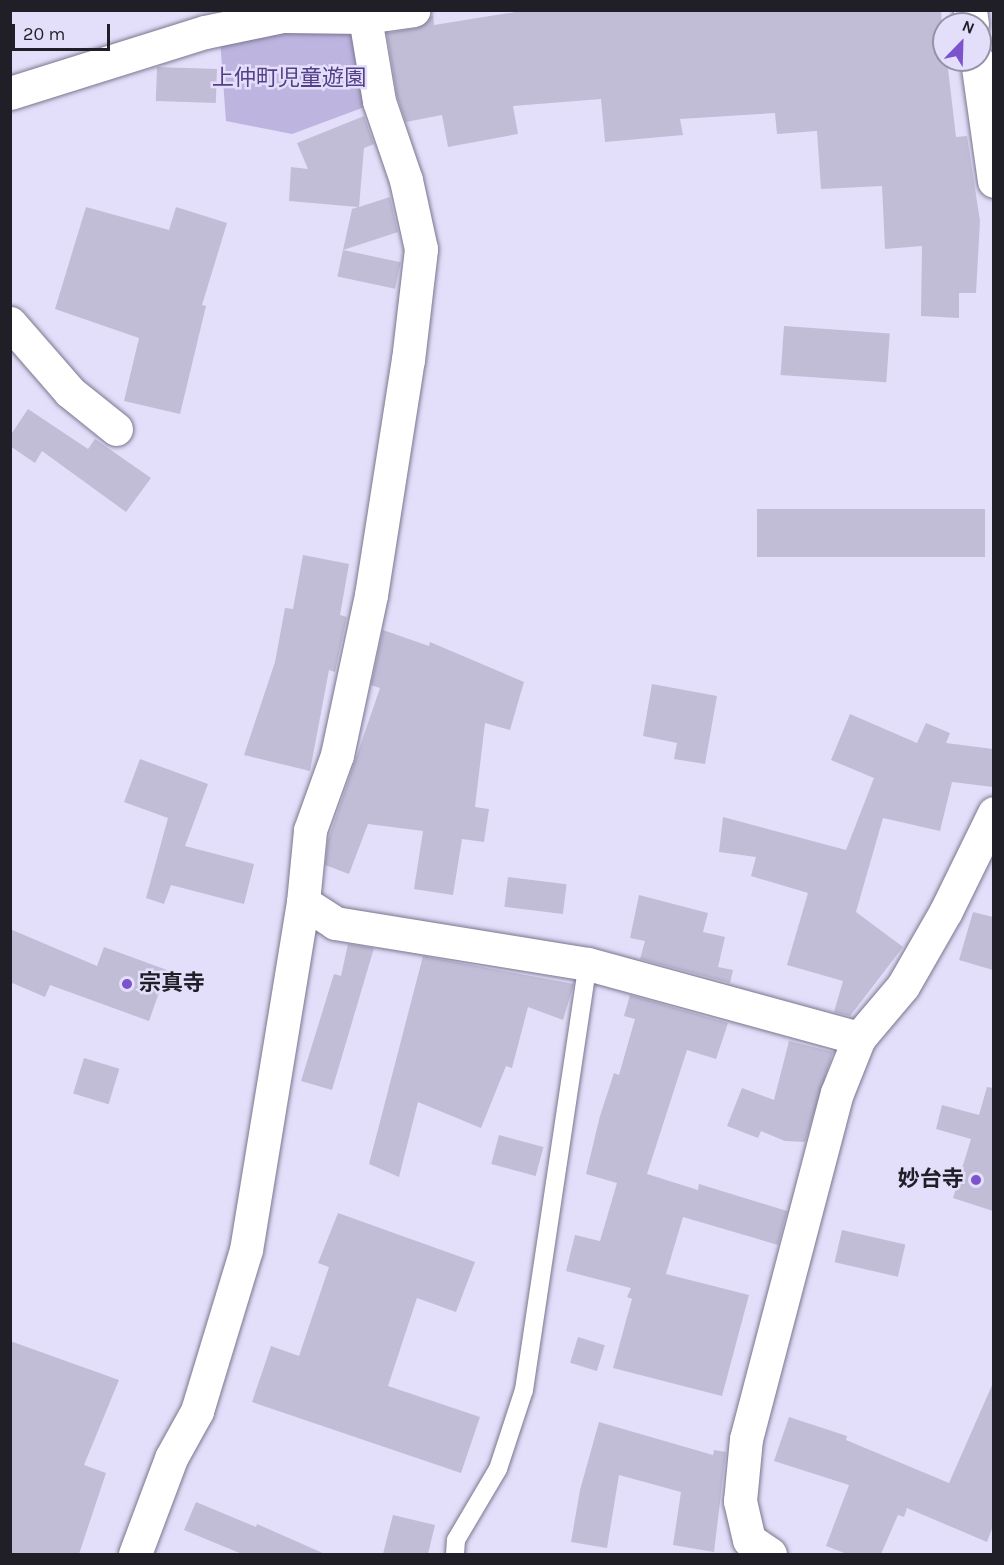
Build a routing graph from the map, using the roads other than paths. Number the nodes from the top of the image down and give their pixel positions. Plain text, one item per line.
1 (414, 10) edge
2 (284, 13) edge
3 (365, 17) junction
4 (979, 72) edge
5 (10, 93) edge
6 (993, 181) edge
7 (10, 323) edge
8 (116, 429) dead end
9 (993, 813) edge
10 (303, 902) junction
11 (588, 964) junction
12 (859, 1038) junction
13 (135, 1554) edge
14 (455, 1554) edge
15 (770, 1554) edge

1 - 3 street
2 - 3 street
2 - 5 street
3 - 10 street
4 - 6 street
7 - 8 street
9 - 12 street
10 - 11 street
10 - 13 street
11 - 12 street
11 - 14 lane
12 - 15 street

